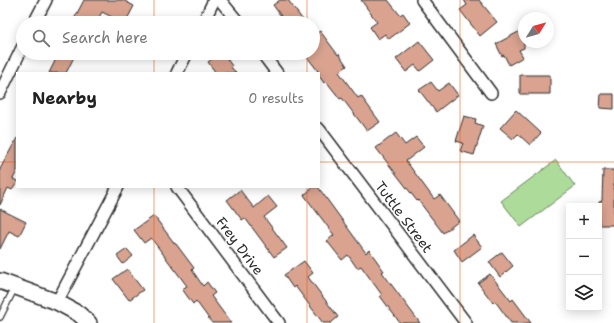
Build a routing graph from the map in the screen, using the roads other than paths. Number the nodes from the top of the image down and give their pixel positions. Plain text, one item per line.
1 (46, 0) edge
2 (214, 0) edge
3 (220, 0) edge
4 (427, 2) edge
5 (38, 16) edge
6 (206, 16) edge
7 (233, 16) edge
8 (16, 60) edge
9 (184, 60) edge
10 (267, 60) edge
11 (178, 72) edge
12 (276, 72) edge
13 (0, 93) edge
14 (491, 93) dead end
15 (320, 130) edge
16 (117, 188) edge
17 (178, 188) edge
18 (0, 281) edge
19 (16, 287) junction
20 (57, 302) junction
21 (0, 317) edge
22 (89, 323) edge
23 (280, 323) edge
24 (466, 323) edge

1 - 5 street
2 - 6 street
3 - 7 street
4 - 14 street
8 - 13 street
9 - 11 street
10 - 12 street
15 - 24 street, Tuttle Street
16 - 20 street
17 - 23 street, Frey Drive
18 - 19 street
19 - 20 street
19 - 21 lane
20 - 22 street

